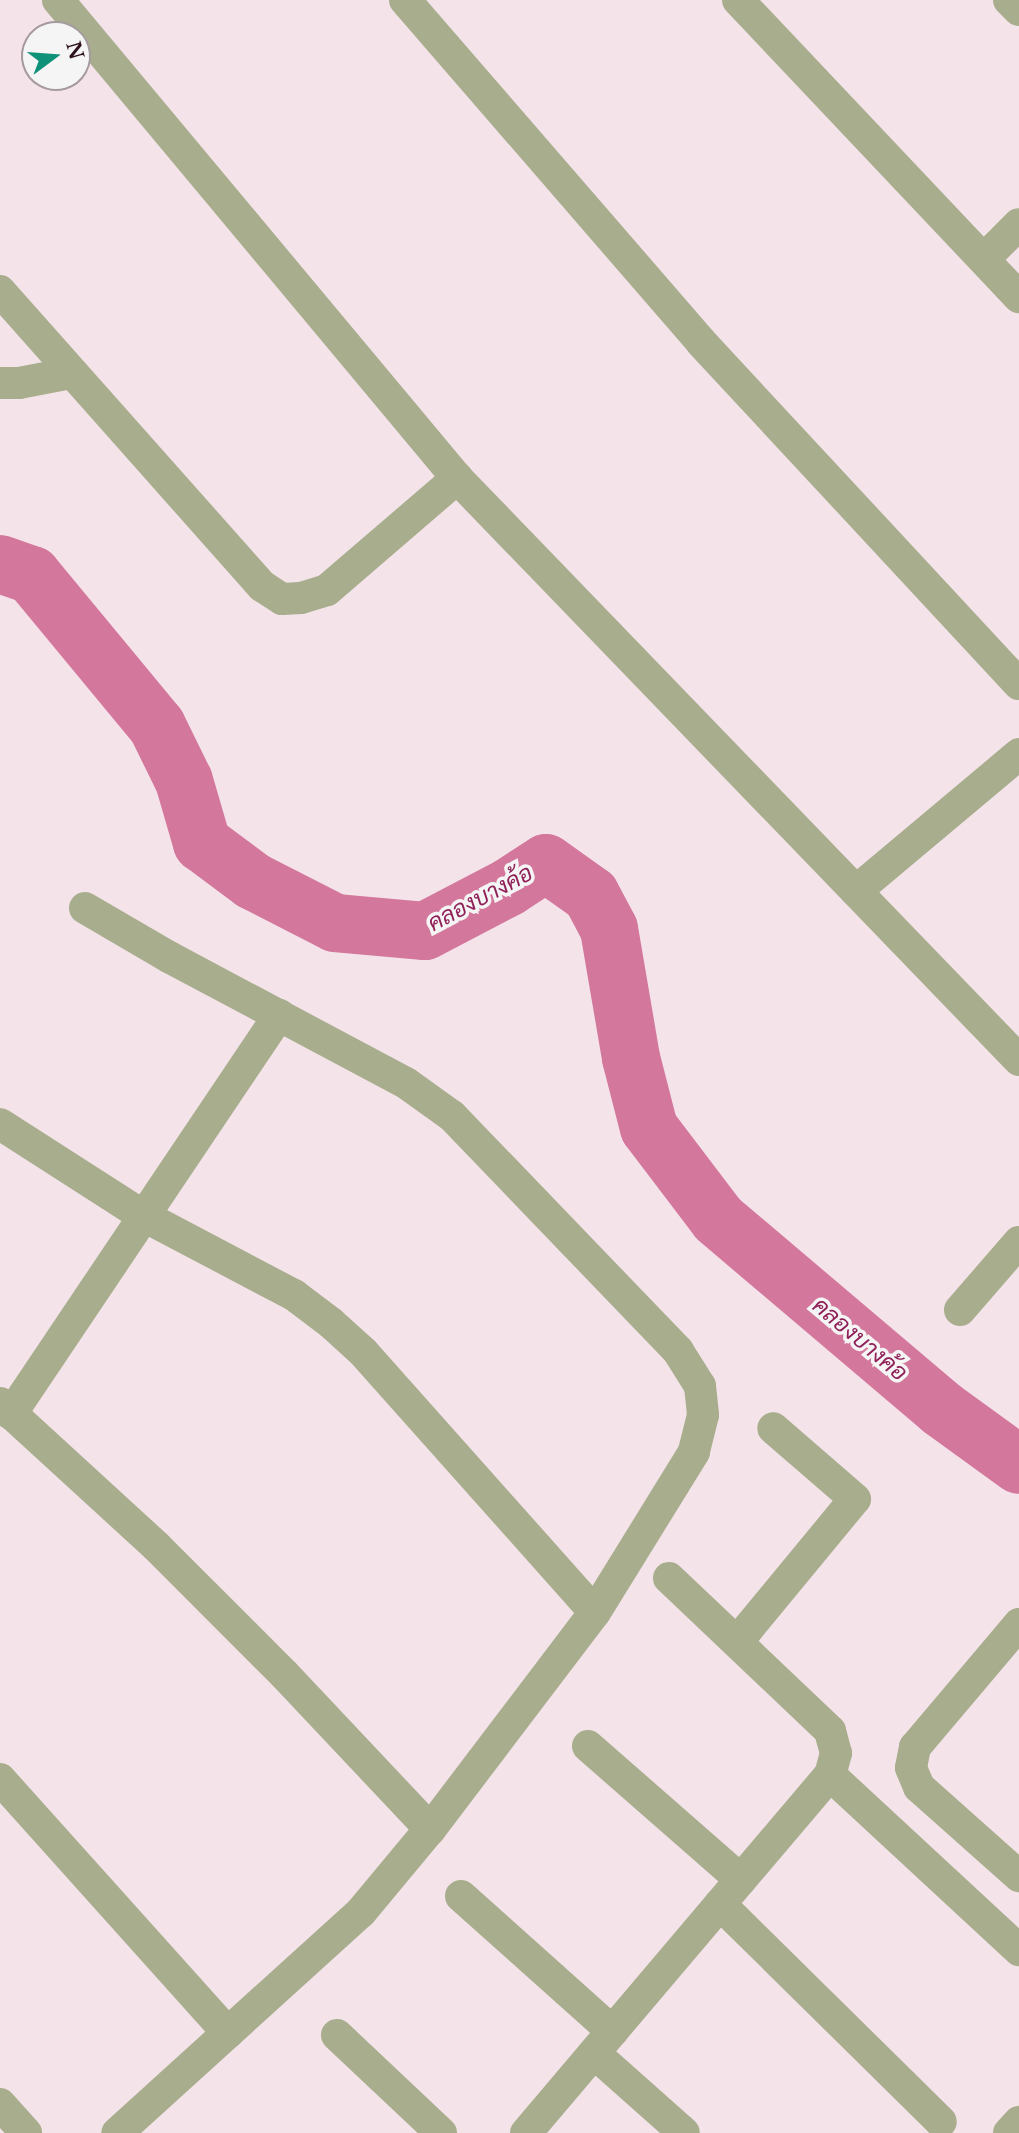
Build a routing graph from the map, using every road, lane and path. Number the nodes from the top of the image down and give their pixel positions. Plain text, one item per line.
1 (58, 0) edge
2 (405, 0) edge
3 (738, 0) edge
4 (1009, 0) edge
5 (1019, 10) edge
6 (1019, 224) edge
7 (984, 260) junction
8 (0, 292) edge
9 (1019, 297) edge
10 (71, 373) junction
11 (0, 383) edge
12 (457, 478) junction
13 (1019, 684) edge
14 (1019, 754) edge
15 (856, 891) junction
16 (85, 908) dead end
17 (279, 1016) junction
18 (1019, 1060) edge
19 (0, 1124) edge
20 (142, 1215) junction
21 (1019, 1242) edge
22 (960, 1310) dead end
23 (6, 1408) edge
24 (773, 1428) dead end
25 (669, 1578) dead end
26 (595, 1612) junction
27 (1019, 1624) edge
28 (737, 1642) junction
29 (588, 1746) dead end
30 (830, 1775) junction
31 (0, 1779) edge
32 (430, 1829) junction
33 (1019, 1876) edge
34 (741, 1880) junction
35 (460, 1896) dead end
36 (720, 1904) junction
37 (1019, 1950) edge
38 (228, 2034) junction
39 (337, 2035) dead end
40 (603, 2042) junction
41 (0, 2104) edge
42 (941, 2122) dead end
43 (1019, 2122) edge
44 (26, 2133) edge
45 (117, 2133) edge
46 (441, 2133) edge
47 (526, 2133) edge
48 (684, 2133) edge
49 (1009, 2133) edge

1 - 12 street
2 - 13 street
3 - 7 street
4 - 5 street
6 - 7 street
7 - 9 street
8 - 10 street
10 - 11 street
10 - 12 street
12 - 15 street
14 - 15 street
15 - 18 street
16 - 17 street
17 - 20 street
17 - 26 street
19 - 20 street
20 - 23 street
20 - 26 street
21 - 22 street
23 - 32 street
24 - 28 street
25 - 28 street
26 - 32 street
27 - 33 street
28 - 30 street
29 - 34 street
30 - 34 street
30 - 37 street
31 - 38 street
32 - 38 street
34 - 36 street
35 - 40 street
36 - 40 street
36 - 42 street
38 - 45 street
39 - 46 street
40 - 47 street
40 - 48 street
41 - 44 street
43 - 49 street

